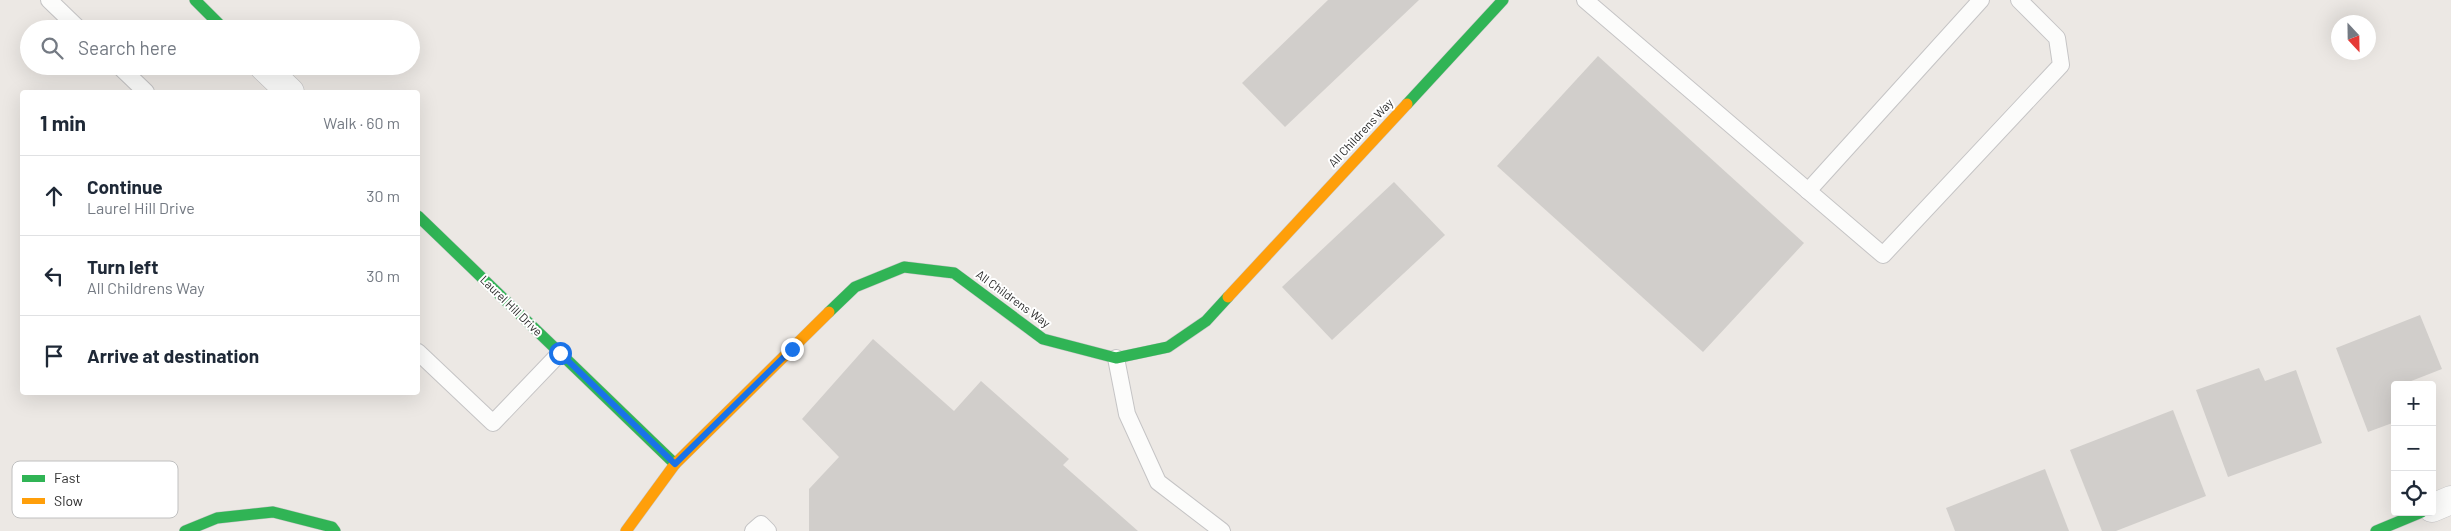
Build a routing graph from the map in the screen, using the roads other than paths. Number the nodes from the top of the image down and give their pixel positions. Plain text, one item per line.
1 (49, 0) edge
2 (195, 0) edge
3 (1503, 0) edge
4 (1585, 0) edge
5 (1981, 0) edge
6 (2019, 0) edge
7 (70, 20) edge
8 (215, 20) edge
9 (128, 75) edge
10 (272, 75) edge
11 (144, 90) edge
12 (288, 90) edge
13 (1808, 191) junction
14 (420, 218) edge
15 (560, 353) junction
16 (420, 354) edge
17 (1116, 358) junction
18 (675, 464) junction
19 (2451, 500) edge
20 (2436, 506) edge
21 (2412, 516) edge
22 (185, 531) edge
23 (335, 531) edge
24 (626, 531) edge
25 (753, 531) edge
26 (768, 531) edge
27 (1222, 531) edge
28 (2376, 531) edge

1 - 7 lane
2 - 8 street
3 - 17 street, All Childrens Way
4 - 13 lane
5 - 13 lane
6 - 13 lane
9 - 11 lane
10 - 12 street
14 - 15 street, Laurel Hill Drive
15 - 16 lane
15 - 18 street, Laurel Hill Drive
17 - 18 street, All Childrens Way
17 - 27 lane
18 - 24 street
19 - 20 street
21 - 28 street
22 - 23 street
25 - 26 lane

